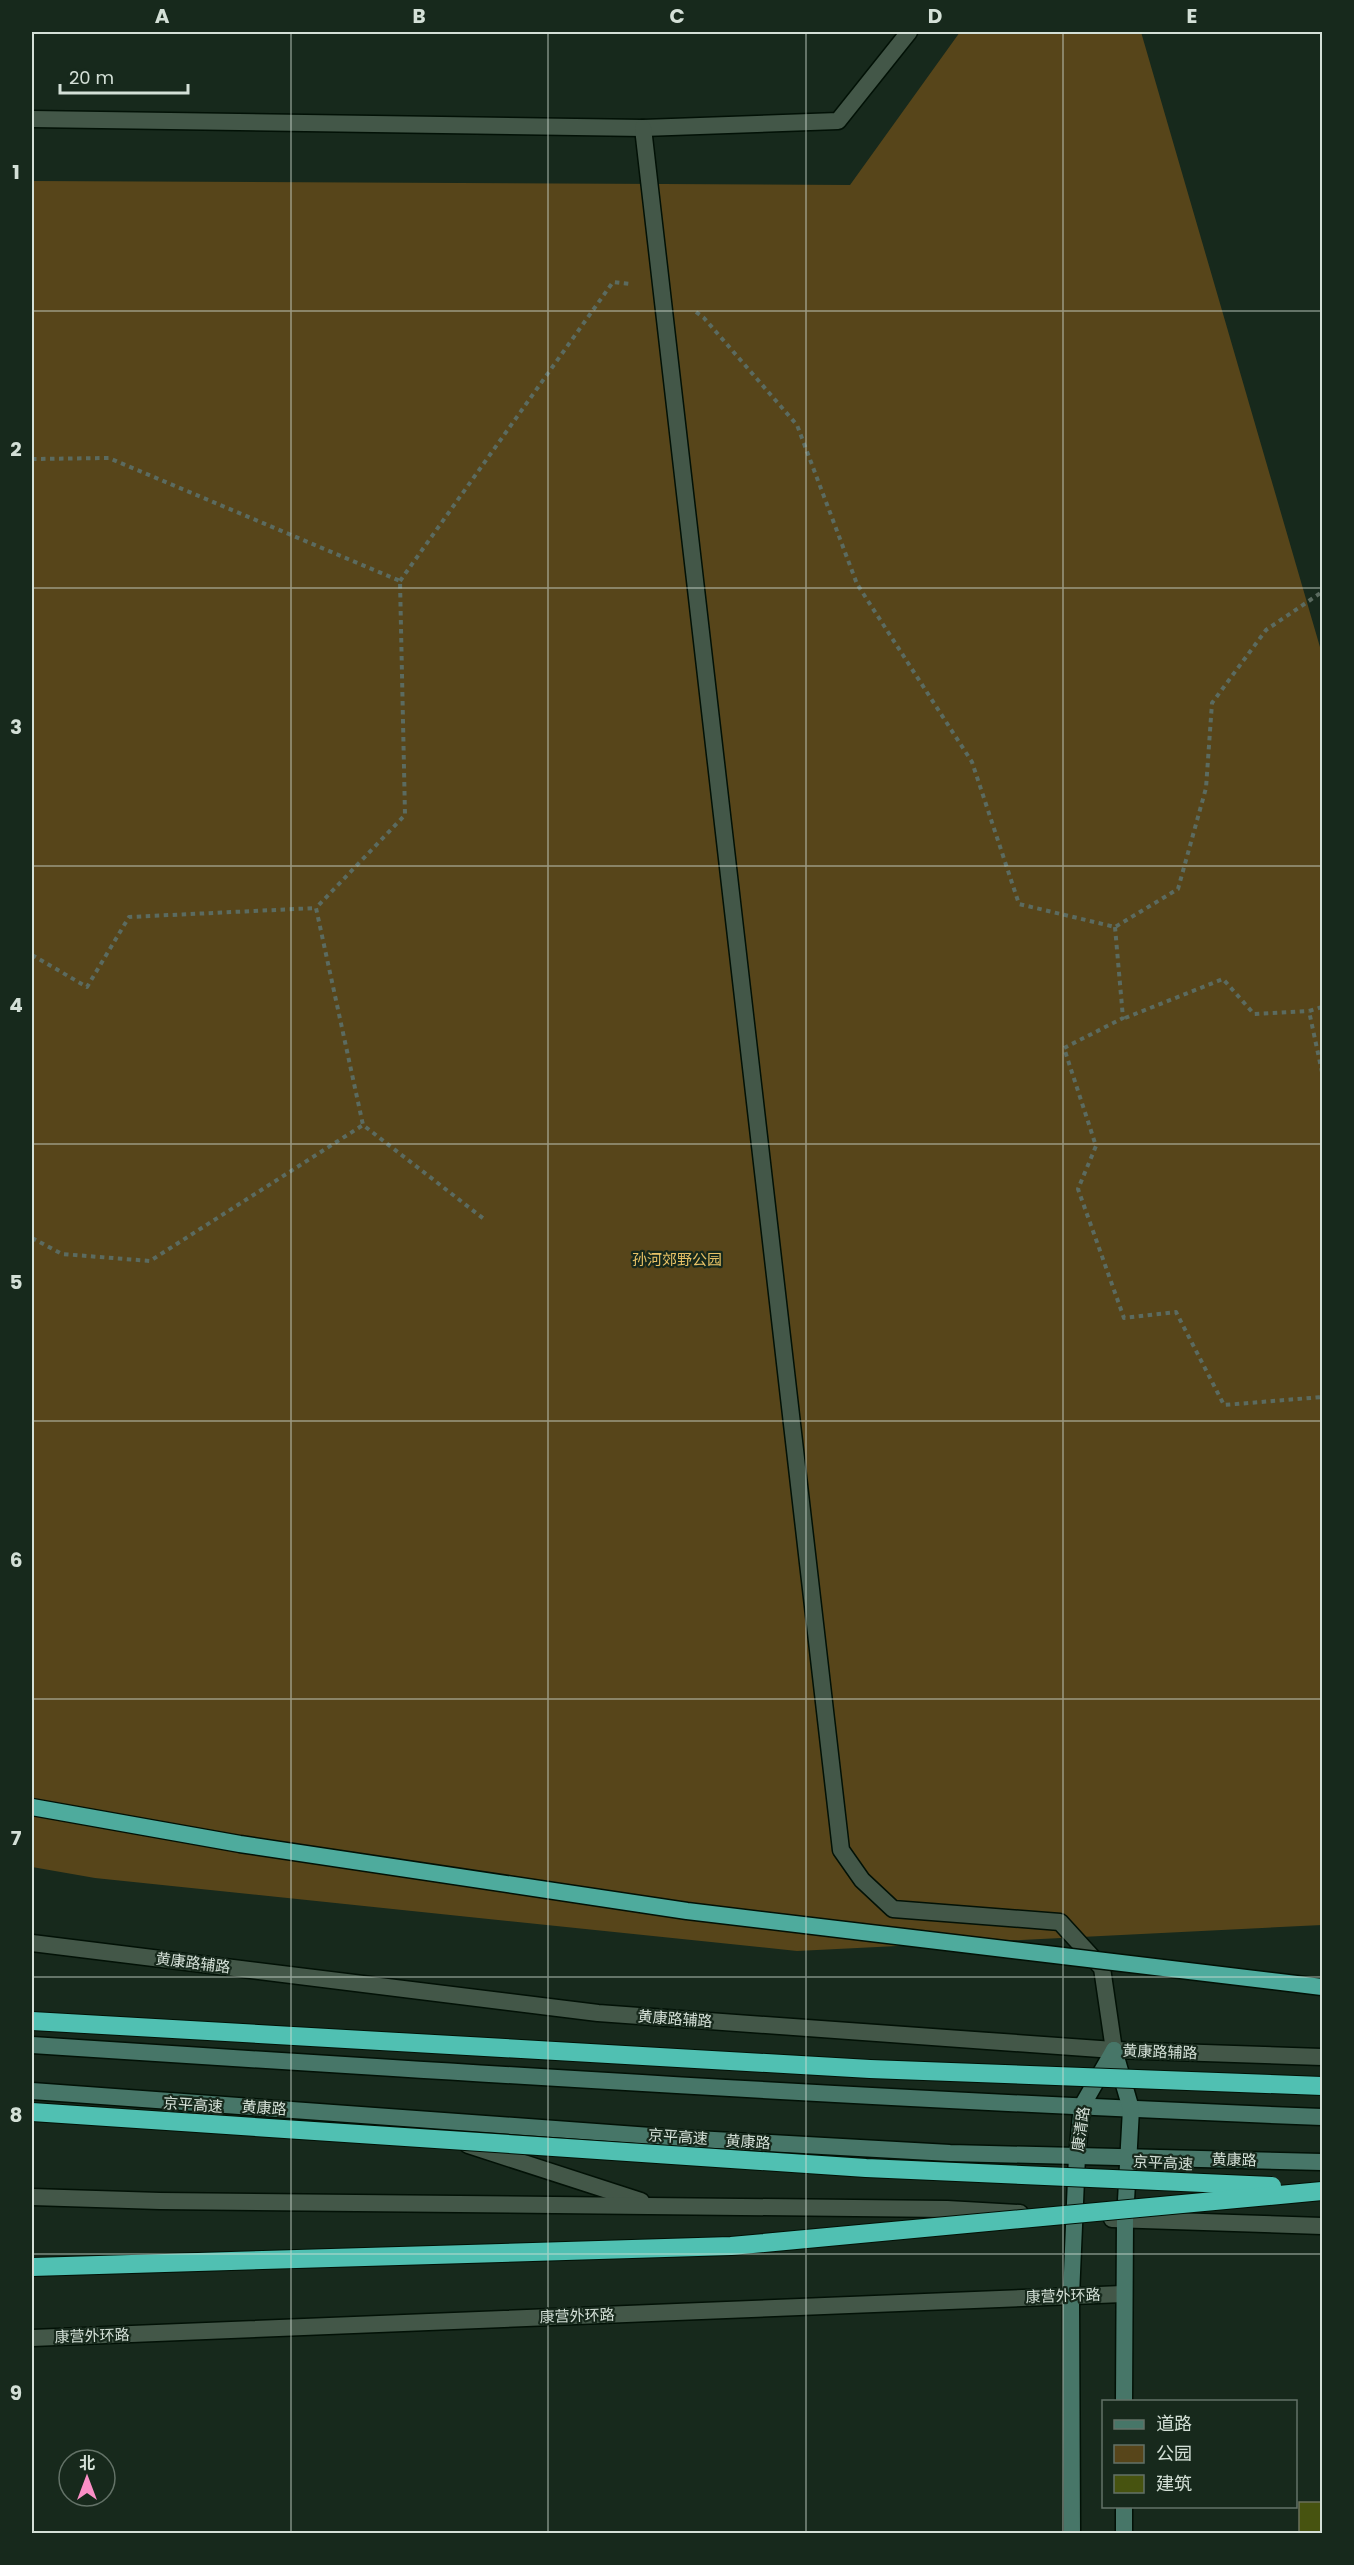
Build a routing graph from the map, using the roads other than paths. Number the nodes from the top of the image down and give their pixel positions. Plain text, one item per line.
1 (909, 32) edge
2 (32, 119) edge
3 (643, 128) junction
4 (32, 1807) edge
5 (32, 1943) edge
6 (1323, 1987) edge
7 (32, 2021) edge
8 (32, 2045) edge
9 (1114, 2050) junction
10 (1323, 2057) edge
11 (1323, 2086) edge
12 (32, 2091) edge
13 (1082, 2106) junction
14 (1131, 2109) junction
15 (32, 2112) edge
16 (379, 2116) junction
17 (1323, 2116) edge
18 (1077, 2156) junction
19 (1129, 2157) junction
20 (1323, 2162) edge
21 (1323, 2190) edge
22 (32, 2197) edge
23 (657, 2206) junction
24 (1075, 2217) junction
25 (1125, 2219) junction
26 (1323, 2226) edge
27 (32, 2267) edge
28 (1123, 2294) junction
29 (1071, 2296) junction
30 (32, 2338) edge
31 (1124, 2400) edge
32 (1124, 2508) edge
33 (1072, 2534) edge
34 (1124, 2534) edge

1 - 3 street
2 - 3 street
3 - 9 street
4 - 6 highway, bridge
5 - 9 street, 黄康路辅路
7 - 11 highway, bridge
8 - 13 main road
9 - 10 street, 黄康路辅路
9 - 13 main road, 康清路
9 - 14 main road
12 - 16 main road, 黄康路
13 - 14 main road
13 - 18 main road, 康清路
14 - 17 main road
14 - 19 main road
15 - 21 highway, 京平高速, bridge
16 - 18 main road, 黄康路
16 - 23 street
18 - 19 main road, 黄康路
18 - 24 main road, 康清路
19 - 20 main road, 黄康路
19 - 25 main road
21 - 27 highway, bridge
22 - 23 street
23 - 24 street
24 - 25 street
24 - 29 main road, 康清路
25 - 26 street
25 - 28 main road
28 - 29 street, 康营外环路
28 - 31 main road
29 - 30 street, 康营外环路
29 - 33 main road, 康清路
32 - 34 main road

